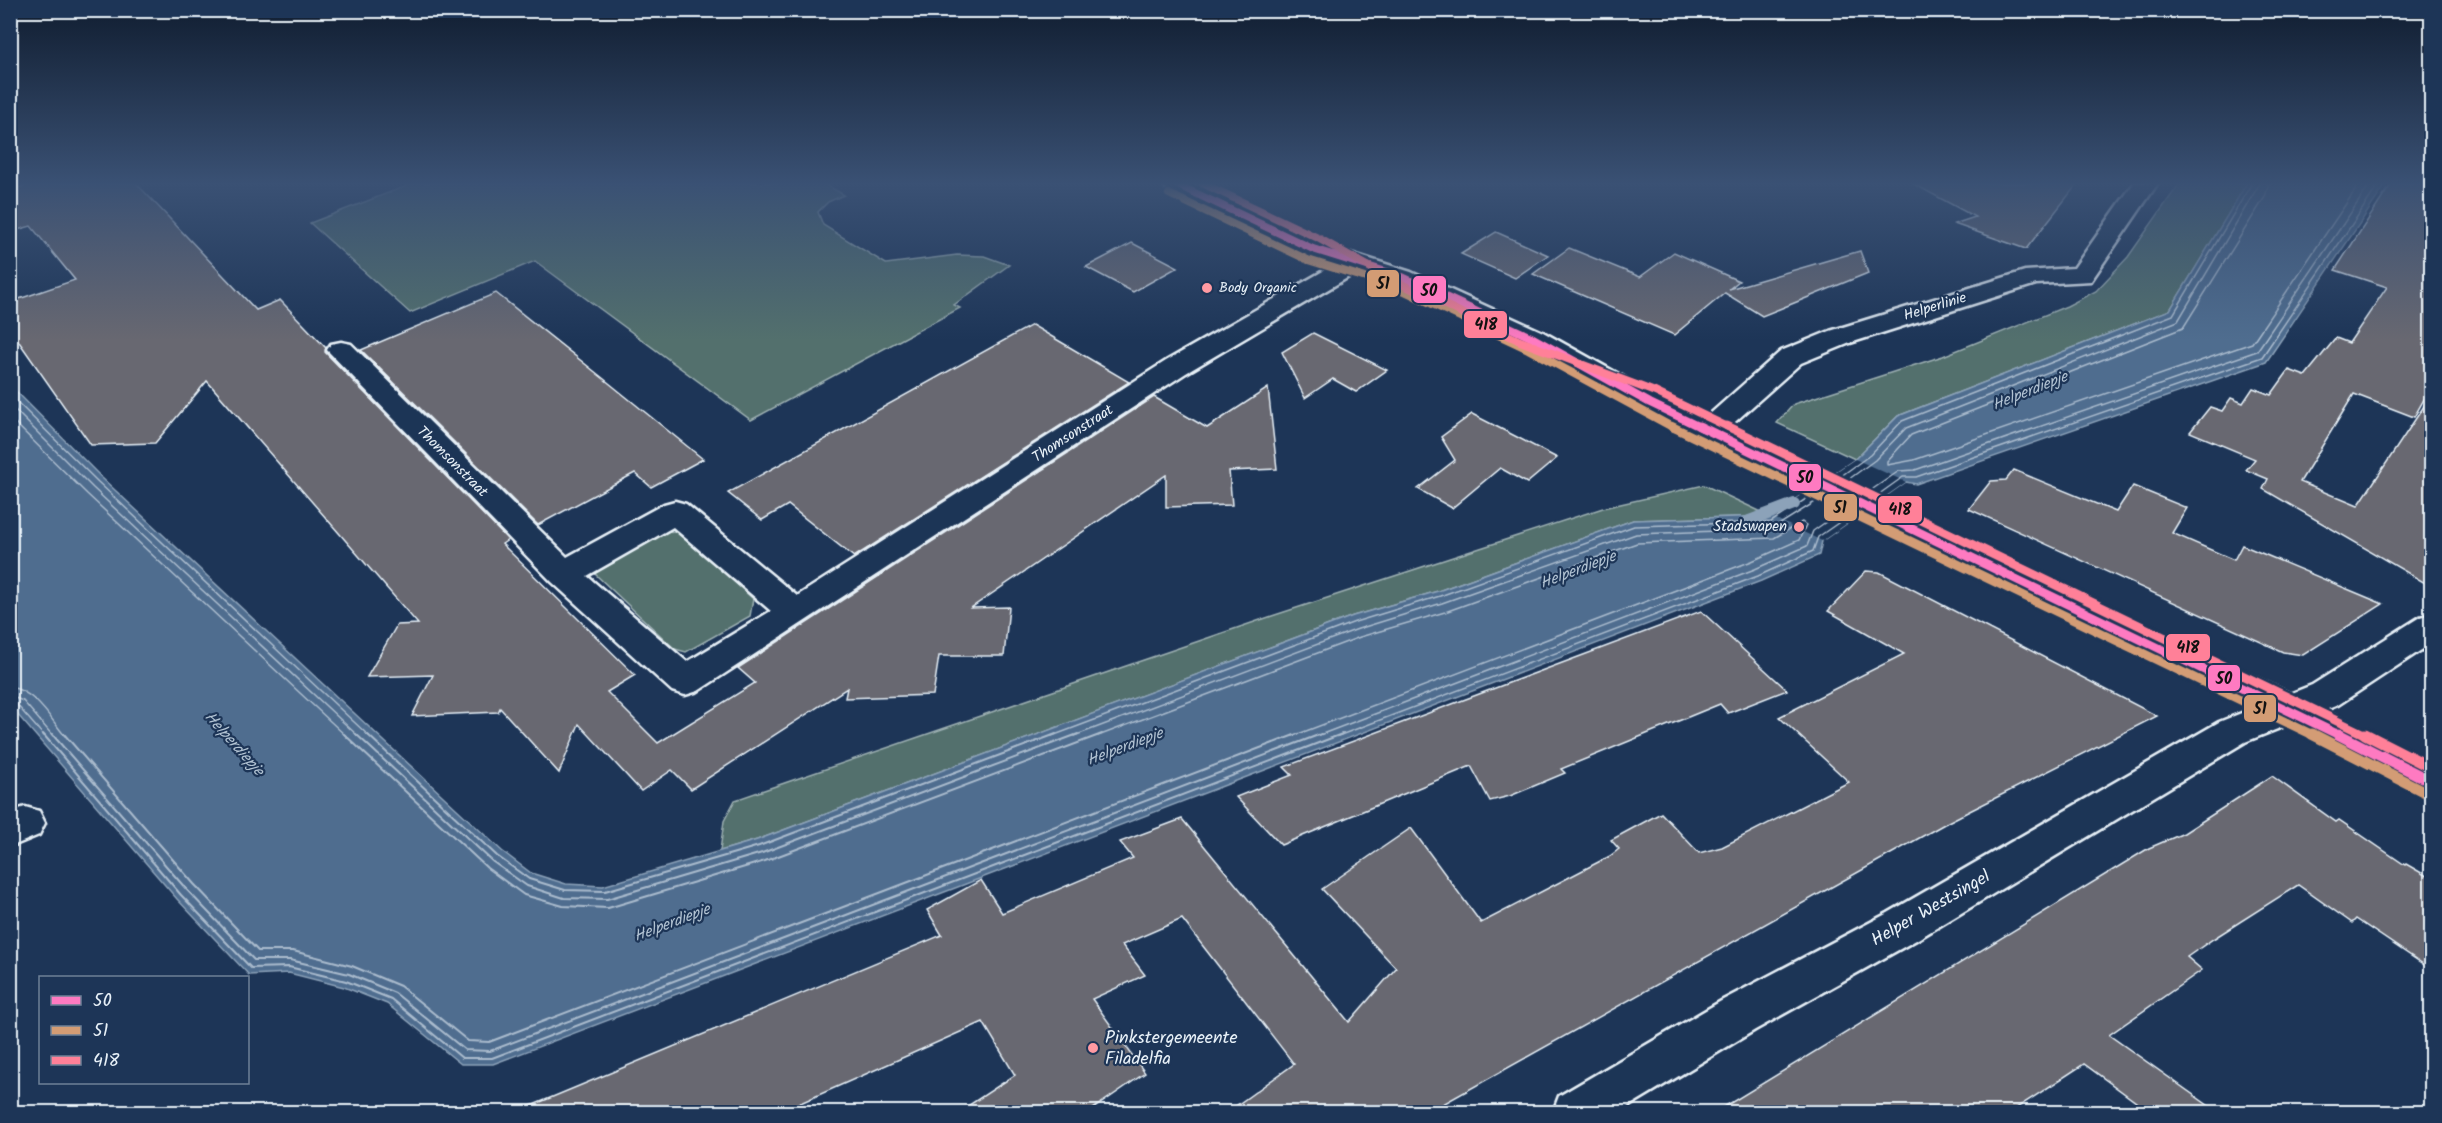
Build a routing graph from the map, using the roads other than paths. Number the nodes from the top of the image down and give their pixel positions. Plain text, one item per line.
1 (1284, 235) edge
2 (2110, 235) edge
3 (1351, 266) junction
4 (341, 350) dead end
5 (1707, 430) junction
6 (564, 574) junction
7 (795, 613) junction
8 (2432, 626) edge
9 (2289, 709) junction
10 (2432, 782) edge
11 (1576, 1113) edge

1 - 3 street
2 - 5 street, Helperlinie
3 - 5 street
3 - 7 street, Thomsonstraat
4 - 6 street, Thomsonstraat
5 - 9 street
6 - 7 street
6 - 7 street, Thomsonstraat
8 - 9 street, Helper Westsingel
9 - 10 street
9 - 11 street, Helper Westsingel

